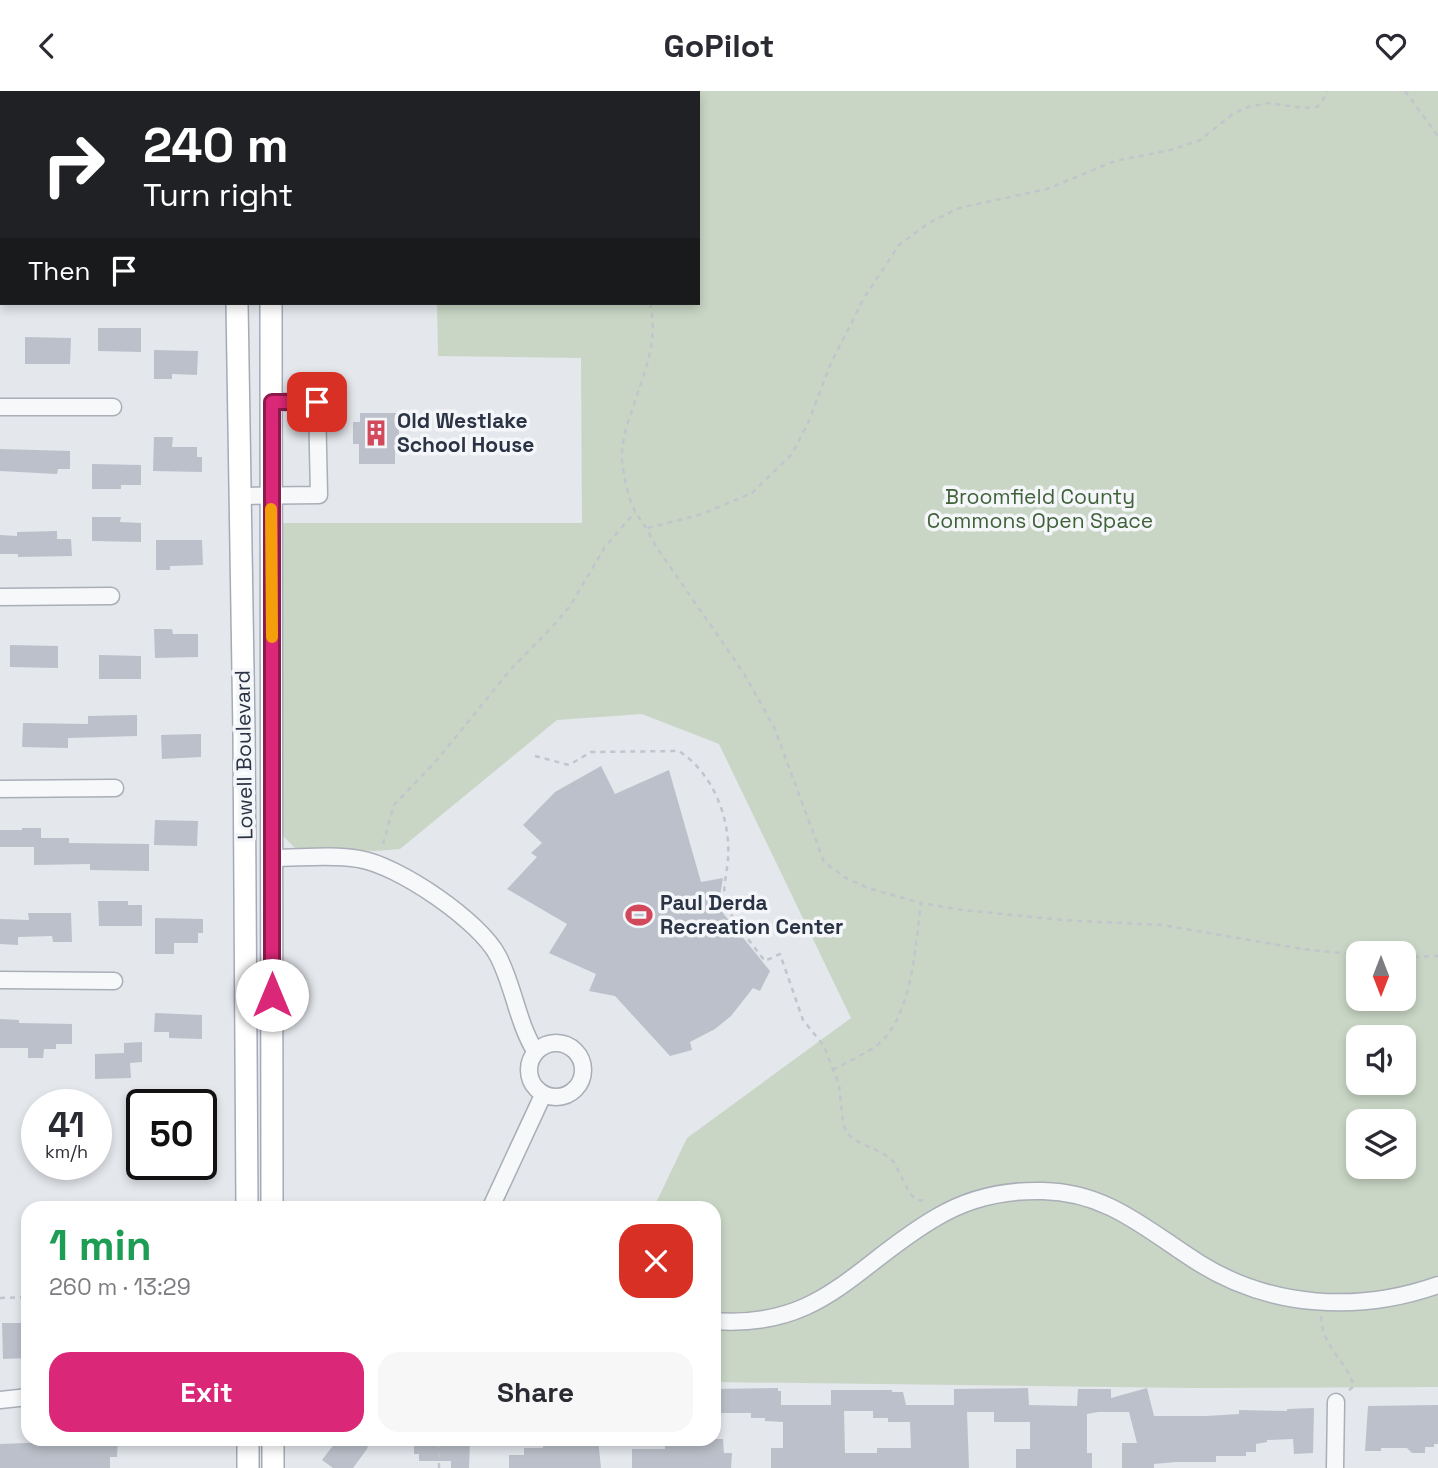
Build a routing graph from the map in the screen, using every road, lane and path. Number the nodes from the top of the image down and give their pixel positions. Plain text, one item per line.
1 (1327, 91) edge
2 (1405, 91) edge
3 (1438, 135) edge
4 (237, 305) edge
5 (271, 305) edge
6 (650, 305) edge
7 (272, 402) junction
8 (0, 407) edge
9 (113, 407) dead end
10 (241, 496) junction
11 (271, 496) junction
12 (635, 512) junction
13 (648, 528) junction
14 (111, 596) dead end
15 (0, 597) edge
16 (244, 733) junction
17 (535, 756) dead end
18 (115, 788) dead end
19 (0, 789) edge
20 (383, 844) dead end
21 (273, 857) junction
22 (921, 903) junction
23 (1346, 953) edge
24 (1438, 956) edge
25 (1416, 957) edge
26 (0, 981) edge
27 (114, 981) dead end
28 (535, 1051) junction
29 (833, 1070) junction
30 (543, 1095) junction
31 (247, 1201) edge
32 (272, 1201) edge
33 (494, 1201) edge
34 (927, 1201) dead end
35 (1438, 1285) edge
36 (21, 1297) edge
37 (0, 1298) edge
38 (1320, 1302) junction
39 (721, 1321) edge
40 (21, 1398) edge
41 (0, 1400) edge
42 (1336, 1402) joint
43 (248, 1446) edge
44 (273, 1446) edge
45 (439, 1446) edge
46 (248, 1468) edge
47 (273, 1468) edge
48 (439, 1468) edge
49 (1335, 1468) edge

1 - 13 path
2 - 3 path
4 - 10 main road, Lowell Boulevard
5 - 7 main road, Lowell Boulevard
6 - 12 path
7 - 11 main road, Lowell Boulevard
7 - 11 street
8 - 9 street
10 - 11 street
10 - 16 main road, Lowell Boulevard
11 - 21 main road, Lowell Boulevard
12 - 13 path
12 - 20 path
13 - 22 path
14 - 15 street
16 - 21 main road
16 - 31 main road, Lowell Boulevard
17 - 29 path
18 - 19 street
21 - 28 street
21 - 32 main road, Lowell Boulevard
22 - 23 path
22 - 29 path
24 - 25 path
26 - 27 street
28 - 30 street
28 - 30 street
29 - 34 path
30 - 33 street
35 - 38 street
36 - 37 path
38 - 39 street
38 - 42 path
40 - 41 street
42 - 49 street
43 - 46 main road
44 - 47 main road
45 - 48 path

